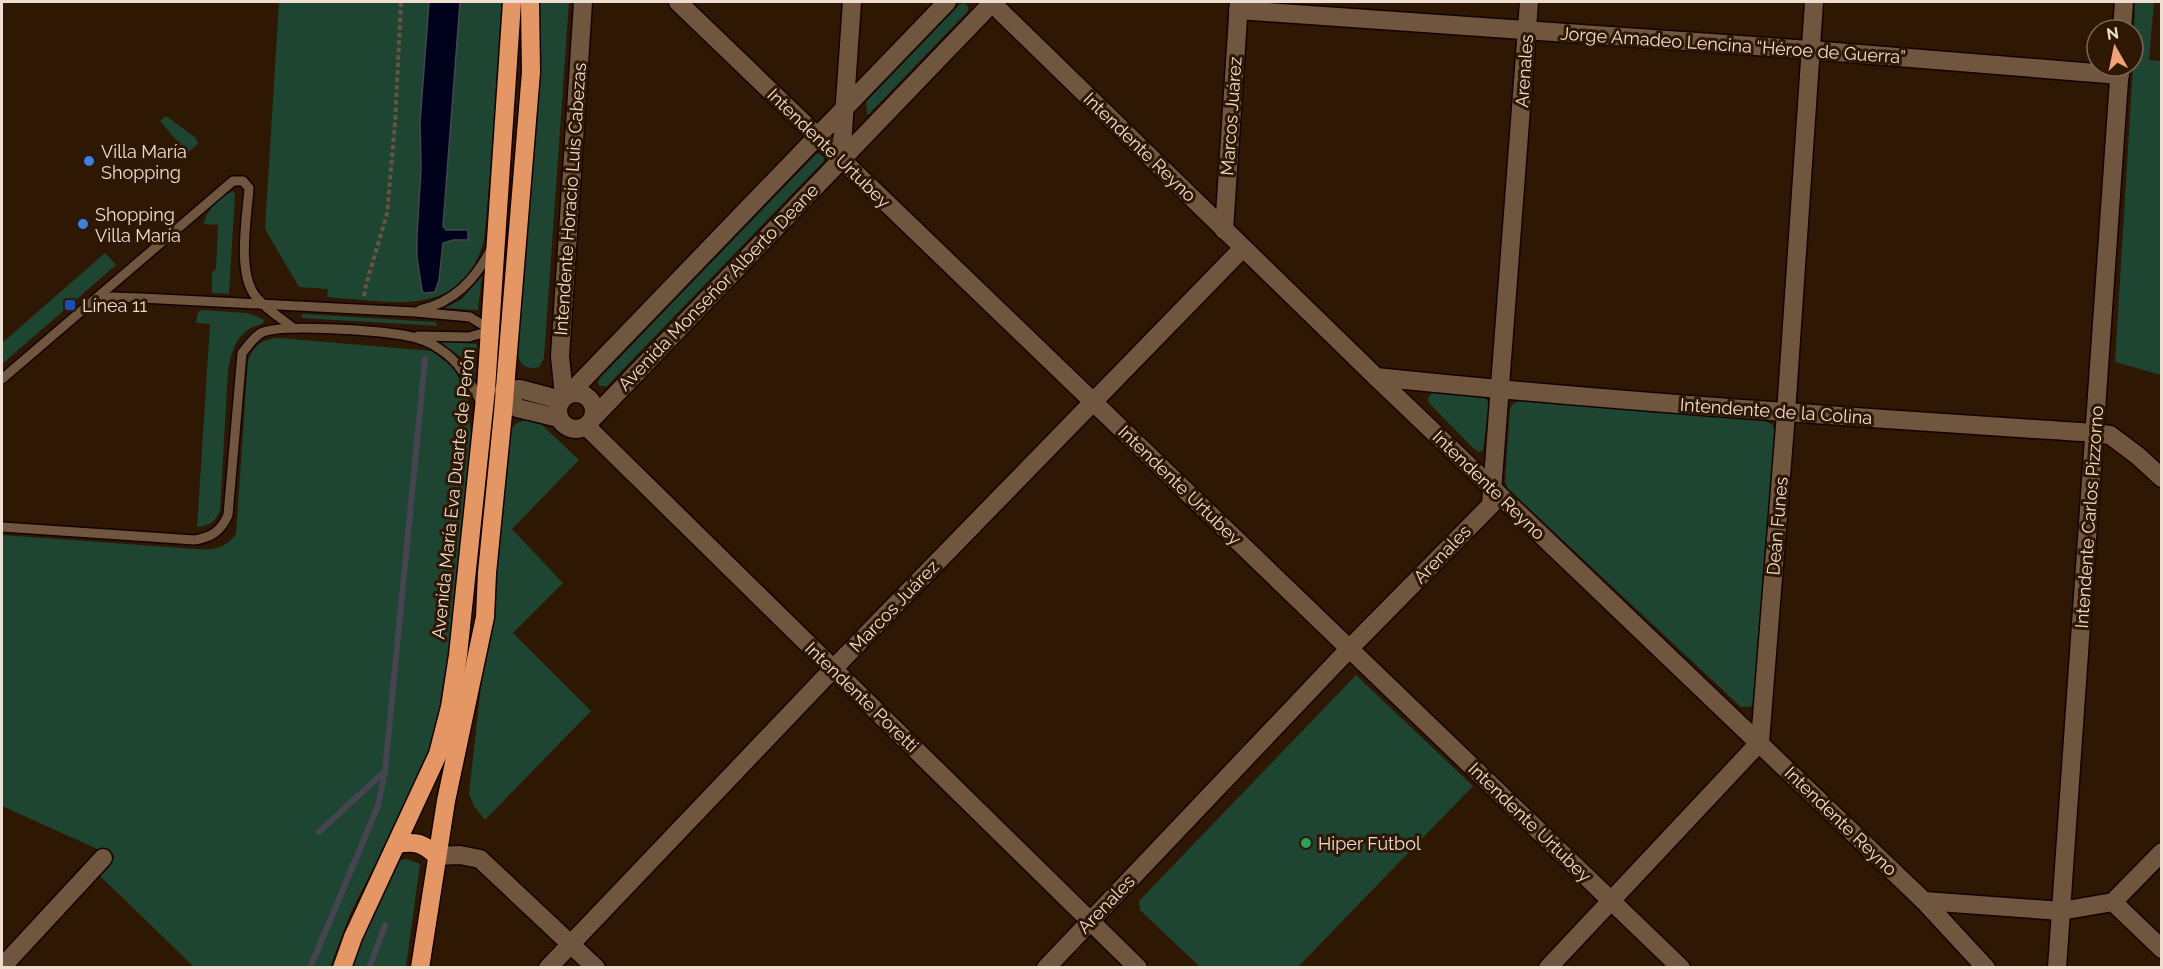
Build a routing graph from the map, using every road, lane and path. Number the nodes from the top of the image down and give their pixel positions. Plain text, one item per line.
1 (401, 2) edge
2 (512, 2) edge
3 (530, 2) edge
4 (583, 2) edge
5 (678, 2) edge
6 (852, 2) edge
7 (947, 2) edge
8 (993, 2) edge
9 (1529, 2) edge
10 (1815, 2) edge
11 (2124, 2) edge
12 (1238, 6) edge
13 (2123, 18) edge
14 (1527, 29) junction
15 (1811, 50) junction
16 (2085, 68) edge
17 (2119, 78) edge
18 (845, 107) junction
19 (817, 136) junction
20 (841, 159) junction
21 (1224, 230) junction
22 (496, 236) junction
23 (1243, 248) junction
24 (364, 300) dead end
25 (94, 301) junction
26 (264, 305) junction
27 (415, 312) junction
28 (293, 328) junction
29 (491, 330) junction
30 (510, 332) junction
31 (403, 335) junction
32 (1376, 377) junction
33 (2, 379) edge
34 (495, 390) junction
35 (1500, 390) junction
36 (563, 402) junction
37 (1094, 402) junction
38 (484, 409) junction
39 (1786, 413) junction
40 (590, 422) junction
41 (2095, 433) junction
42 (2162, 478) edge
43 (1493, 489) junction
44 (2, 526) edge
45 (1350, 648) junction
46 (833, 669) junction
47 (1760, 742) junction
48 (397, 844) junction
49 (2162, 852) edge
50 (437, 856) junction
51 (103, 858) dead end
52 (1612, 901) junction
53 (1924, 901) junction
54 (2113, 902) junction
55 (2061, 911) junction
56 (1090, 921) junction
57 (571, 944) junction
58 (2162, 949) edge
59 (9, 960) edge
60 (342, 968) edge
61 (420, 968) edge
62 (548, 968) edge
63 (596, 968) edge
64 (1046, 968) edge
65 (1138, 968) edge
66 (1548, 968) edge
67 (1681, 968) edge
68 (1986, 968) edge
69 (2057, 968) edge

1 - 24 path
2 - 22 highway, Avenida María Eva Duarte de Perón
3 - 30 highway, Avenida María Eva Duarte de Perón
4 - 36 street, Intendente Horacio Luis Cabezas
5 - 19 street, Intendente Urtubey
6 - 18 street
7 - 18 street, Avenida Monseñor Alberto Deane
8 - 20 street, Avenida Monseñor Alberto Deane
8 - 21 street, Intendente Reyno
9 - 14 street, Arenales
10 - 15 street, Deán Funes
11 - 13 street
12 - 14 street, Jorge Amadeo Lencina “Héroe de Guerra”
12 - 21 street, Marcos Juárez
14 - 15 street, Jorge Amadeo Lencina “Héroe de Guerra”
14 - 35 street, Arenales
15 - 16 street, Jorge Amadeo Lencina “Héroe de Guerra”
15 - 39 street, Deán Funes
17 - 41 street, Intendente Carlos Pizzorno
18 - 19 street, Avenida Monseñor Alberto Deane
18 - 20 street
19 - 20 street, Intendente Urtubey
19 - 36 street, Avenida Monseñor Alberto Deane
20 - 37 street, Intendente Urtubey
20 - 40 street, Avenida Monseñor Alberto Deane
21 - 23 street, Intendente Reyno
22 - 27 lane
22 - 29 highway, Avenida María Eva Duarte de Perón
23 - 32 street, Intendente Reyno
23 - 37 street, Marcos Juárez
25 - 26 lane
25 - 26 lane
25 - 33 lane
26 - 27 lane
26 - 28 lane
27 - 29 lane
28 - 31 lane
28 - 44 lane
29 - 30 lane
29 - 31 lane
29 - 34 highway, Avenida María Eva Duarte de Perón
30 - 34 highway, Avenida María Eva Duarte de Perón
31 - 38 lane
32 - 35 street, Intendente de la Colina
32 - 43 street, Intendente Reyno
34 - 36 street
34 - 38 highway, Avenida María Eva Duarte de Perón
34 - 50 highway, Avenida María Eva Duarte de Perón
35 - 39 street, Intendente de la Colina
35 - 43 street, Arenales
36 - 40 street
36 - 40 street
37 - 45 street, Intendente Urtubey
37 - 46 street, Marcos Juárez
38 - 48 highway, Avenida María Eva Duarte de Perón
39 - 41 street, Intendente de la Colina
39 - 47 street, Deán Funes
40 - 46 street, Intendente Poretti
41 - 42 street, Intendente de la Colina
41 - 55 street, Intendente Carlos Pizzorno
43 - 45 street, Arenales
43 - 47 street, Intendente Reyno
45 - 52 street, Intendente Urtubey
45 - 56 street, Arenales
46 - 56 street, Intendente Poretti
46 - 57 street, Marcos Juárez
47 - 52 street
47 - 53 street, Intendente Reyno
48 - 50 highway
48 - 60 highway, Avenida María Eva Duarte de Perón
49 - 54 street
50 - 57 street
50 - 61 highway, Avenida María Eva Duarte de Perón
51 - 59 street
52 - 66 street
52 - 67 street, Intendente Urtubey
53 - 55 street
53 - 68 street, Intendente Reyno
54 - 55 street
54 - 58 street
55 - 69 street, Intendente Carlos Pizzorno
56 - 64 street, Arenales
56 - 65 street, Intendente Poretti
57 - 62 street, Marcos Juárez
57 - 63 street

